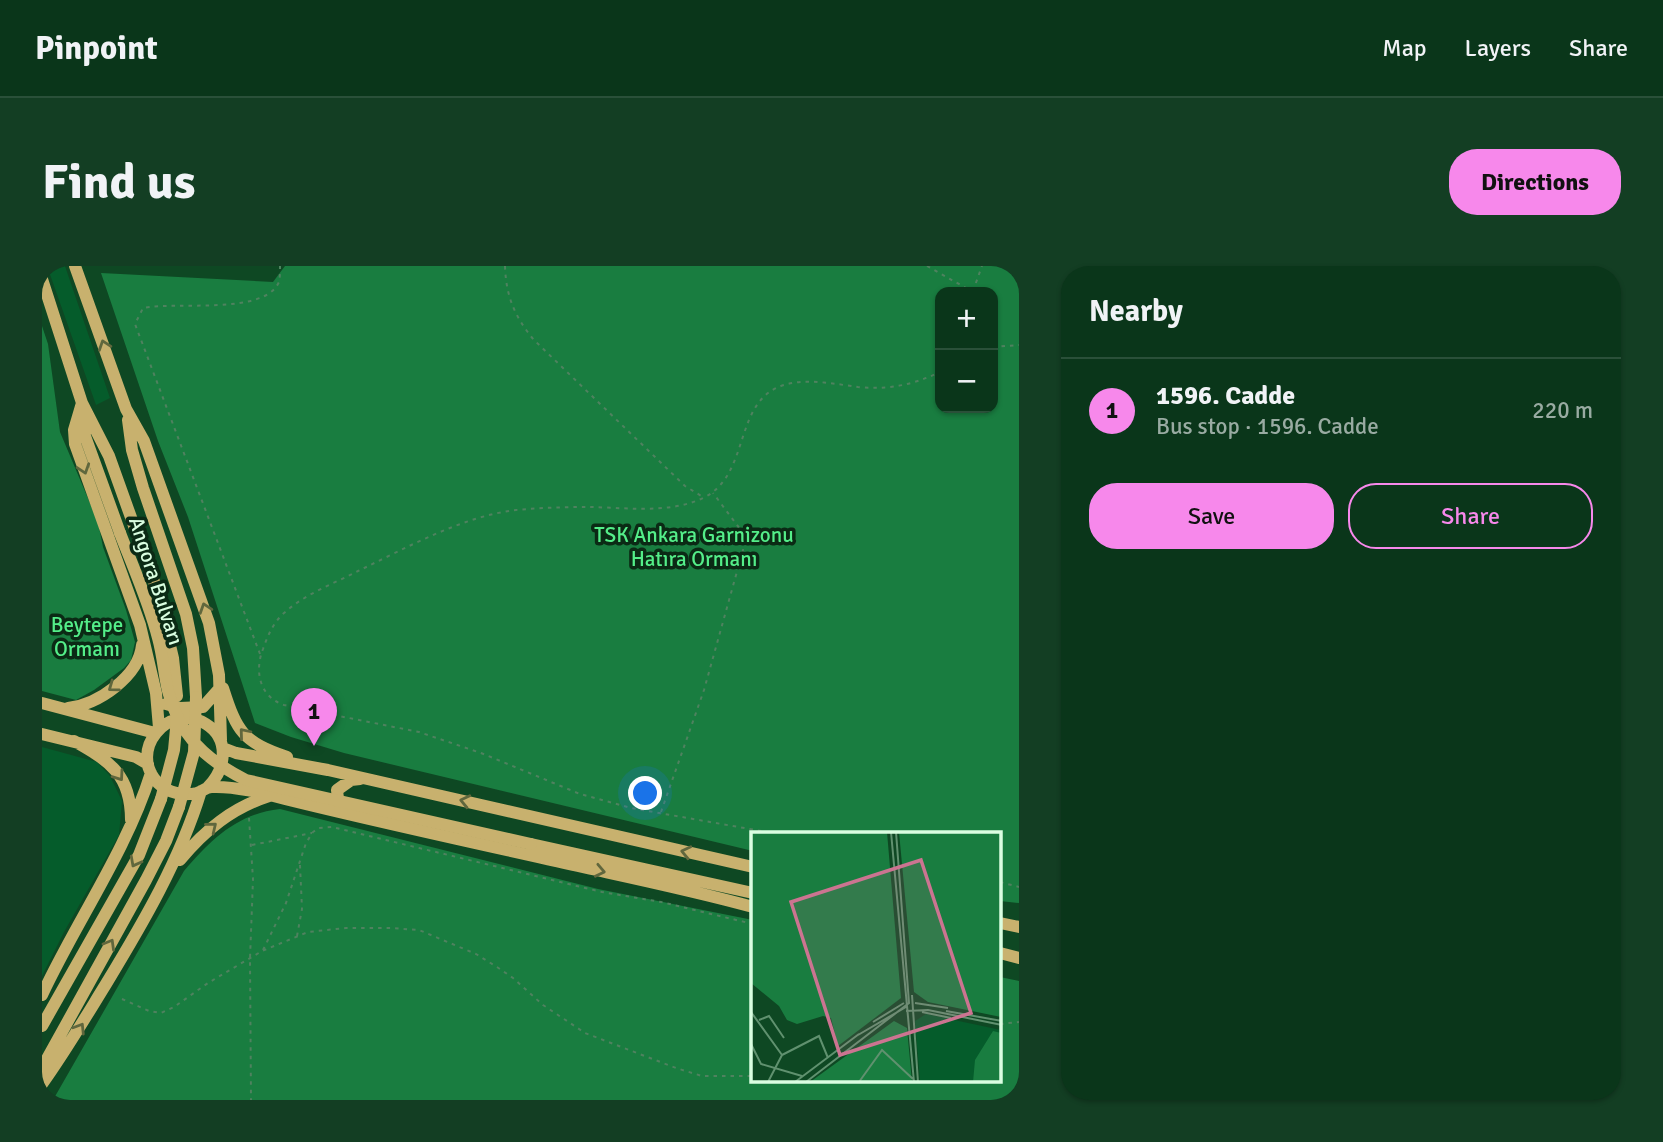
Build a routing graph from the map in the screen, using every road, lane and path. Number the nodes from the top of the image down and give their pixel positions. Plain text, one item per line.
1 (75, 266) edge
2 (280, 266) edge
3 (505, 266) edge
4 (927, 266) edge
5 (982, 266) edge
6 (42, 279) edge
7 (964, 287) edge
8 (975, 287) edge
9 (1019, 345) edge
10 (998, 347) edge
11 (935, 374) edge
12 (82, 403) junction
13 (126, 409) junction
14 (712, 492) junction
15 (704, 498) junction
16 (143, 641) junction
17 (260, 655) junction
18 (219, 675) junction
19 (219, 689) junction
20 (156, 693) junction
21 (42, 704) edge
22 (62, 708) junction
23 (157, 730) junction
24 (42, 734) edge
25 (74, 741) junction
26 (222, 745) junction
27 (149, 768) junction
28 (328, 770) junction
29 (364, 779) junction
30 (205, 789) junction
31 (271, 795) junction
32 (248, 804) junction
33 (661, 814) junction
34 (355, 816) junction
35 (130, 831) junction
36 (313, 832) junction
37 (766, 832) edge
38 (251, 845) junction
39 (300, 861) junction
40 (751, 867) edge
41 (167, 876) junction
42 (1002, 883) edge
43 (1019, 887) edge
44 (751, 893) edge
45 (751, 907) edge
46 (751, 924) edge
47 (1002, 924) edge
48 (1019, 928) edge
49 (297, 936) junction
50 (262, 951) junction
51 (1002, 954) edge
52 (1019, 958) edge
53 (250, 959) junction
54 (42, 995) edge
55 (122, 999) dead end
56 (42, 1026) edge
57 (42, 1068) edge
58 (751, 1076) edge
59 (42, 1084) edge
60 (251, 1100) edge

13 -> 1 main road, Angora Bulvarı
2 - 17 path
3 - 15 path
4 - 7 path
5 - 8 path
6 - 12 main road, Angora Bulvarı
9 - 10 path
11 - 14 path
12 -> 16 main road, Angora Bulvarı
12 - 44 main road, Angora Bulvarı, bridge
12 -> 56 main road, Angora Bulvarı, bridge
18 -> 13 main road, Angora Bulvarı
57 -> 13 main road, Angora Bulvarı, bridge
14 - 15 path
14 - 33 path
15 - 17 path
16 - 20 main road, Angora Bulvarı
16 -> 22 main road
17 - 33 path
18 - 19 main road, Angora Bulvarı
28 -> 18 main road
19 - 20 main road
19 - 26 main road, Angora Bulvarı
20 - 23 main road, Angora Bulvarı
21 - 22 main road
22 - 23 main road
23 - 26 main road
23 - 27 main road
24 - 25 main road
25 - 27 main road
25 -> 35 main road
26 - 28 main road
26 - 30 main road
27 - 30 main road
27 - 35 main road
28 - 29 main road
29 - 34 main road
40 -> 29 main road
30 - 31 main road
30 - 41 main road
31 - 32 main road
31 - 34 main road
32 - 38 path
41 -> 32 main road
33 - 37 path
34 -> 45 main road
35 - 54 main road
36 - 38 path
36 - 39 path
36 - 46 path
38 - 53 path
39 - 49 path
39 - 50 path
59 -> 41 main road
42 - 43 path
47 - 48 main road
49 - 50 path
49 - 58 path
50 - 53 path
51 - 52 main road
53 - 55 path
53 - 60 path

